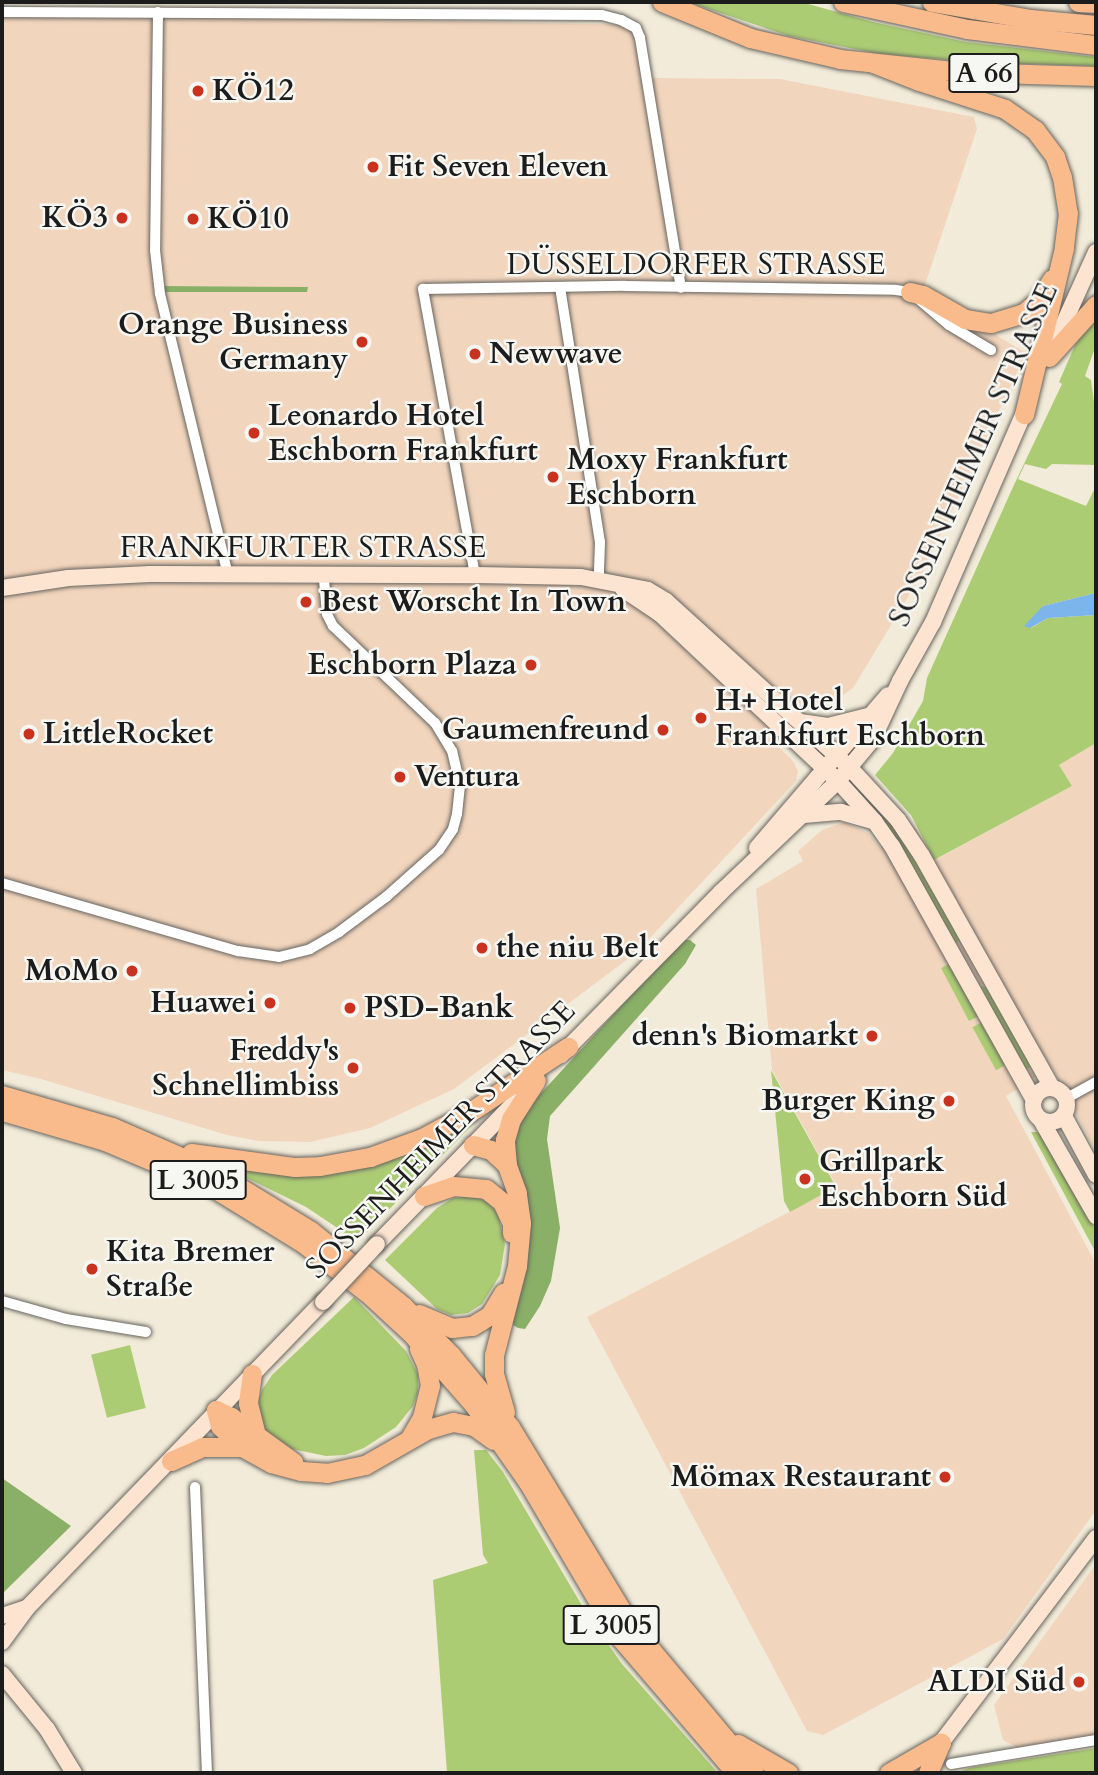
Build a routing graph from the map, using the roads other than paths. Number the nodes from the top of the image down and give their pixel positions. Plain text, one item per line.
1 (662, 2) edge
2 (843, 2) edge
3 (932, 2) edge
4 (1077, 2) edge
5 (1096, 4) edge
6 (2, 12) edge
7 (158, 12) junction
8 (1096, 25) edge
9 (1096, 45) edge
10 (873, 62) junction
11 (1096, 76) edge
12 (1068, 213) junction
13 (1096, 252) edge
14 (560, 287) junction
15 (681, 288) junction
16 (910, 292) junction
17 (1096, 305) edge
18 (991, 350) dead end
19 (1049, 357) junction
20 (1024, 414) junction
21 (475, 575) junction
22 (228, 576) junction
23 (324, 577) junction
24 (602, 580) junction
25 (2, 588) edge
26 (900, 681) junction
27 (872, 715) junction
28 (793, 719) junction
29 (837, 756) junction
30 (850, 768) junction
31 (825, 769) junction
32 (838, 781) junction
33 (804, 815) junction
34 (875, 822) junction
35 (2, 883) edge
36 (720, 893) junction
37 (953, 954) junction
38 (984, 967) junction
39 (568, 1047) junction
40 (536, 1080) junction
41 (1096, 1082) edge
42 (1052, 1088) junction
43 (2, 1095) edge
44 (1066, 1098) junction
45 (1034, 1100) junction
46 (2, 1111) edge
47 (1064, 1116) junction
48 (1041, 1120) junction
49 (473, 1145) junction
50 (168, 1149) junction
51 (507, 1166) junction
52 (1096, 1175) edge
53 (424, 1196) junction
54 (1096, 1216) edge
55 (2, 1301) edge
56 (404, 1306) junction
57 (146, 1332) dead end
58 (411, 1332) junction
59 (251, 1374) junction
60 (216, 1410) junction
61 (510, 1427) junction
62 (408, 1440) junction
63 (249, 1441) junction
64 (512, 1457) junction
65 (171, 1461) junction
66 (195, 1487) dead end
67 (1096, 1538) edge
68 (27, 1608) junction
69 (2, 1616) edge
70 (2, 1626) edge
71 (2, 1642) edge
72 (2, 1674) edge
73 (720, 1731) junction
74 (1096, 1740) edge
75 (941, 1743) junction
76 (951, 1764) dead end
77 (73, 1773) edge
78 (207, 1773) edge
79 (736, 1773) edge
80 (754, 1773) edge
81 (788, 1773) edge
82 (889, 1773) edge
83 (919, 1773) edge
84 (928, 1773) edge

1 - 10 highway, A 66
2 - 9 highway, A 66
3 - 8 highway, A 66
4 - 5 highway
6 - 7 street
7 - 15 street
7 - 22 street
10 - 11 highway, A 66
10 - 12 highway
12 - 16 highway
12 - 20 highway
13 - 19 street, SOSSENHEIMER STRASSE
14 - 15 street, DÜSSELDORFER STRASSE
14 - 21 street, DÜSSELDORFER STRASSE
14 - 24 street
15 - 16 street, DÜSSELDORFER STRASSE
16 - 18 street, DÜSSELDORFER STRASSE
17 - 19 highway
19 - 20 street, SOSSENHEIMER STRASSE
20 - 26 street, SOSSENHEIMER STRASSE
21 - 23 street, FRANKFURTER STRASSE
21 - 24 street, FRANKFURTER STRASSE
22 - 23 street, FRANKFURTER STRASSE
22 - 25 street, FRANKFURTER STRASSE
23 - 35 street
24 - 28 street, FRANKFURTER STRASSE
24 - 31 street, FRANKFURTER STRASSE
26 - 27 street, SOSSENHEIMER STRASSE
26 - 30 street, SOSSENHEIMER STRASSE
27 - 28 street
27 - 29 street, SOSSENHEIMER STRASSE
28 - 29 street, FRANKFURTER STRASSE
29 - 30 street, FRANKFURTER STRASSE
29 - 31 street, SOSSENHEIMER STRASSE
30 - 32 street, SOSSENHEIMER STRASSE
30 - 38 street, FRANKFURTER STRASSE
31 - 32 street, FRANKFURTER STRASSE
31 - 36 street, SOSSENHEIMER STRASSE
32 - 33 street, SOSSENHEIMER STRASSE
32 - 34 street, FRANKFURTER STRASSE
33 - 34 street
33 - 36 street, SOSSENHEIMER STRASSE
34 - 37 street, FRANKFURTER STRASSE
36 - 39 street, SOSSENHEIMER STRASSE
37 - 38 street
37 - 45 street, FRANKFURTER STRASSE
38 - 42 street, FRANKFURTER STRASSE
39 - 40 street, SOSSENHEIMER STRASSE
39 - 50 highway
40 - 49 street, SOSSENHEIMER STRASSE
40 - 51 highway
41 - 44 street
42 - 44 street
42 - 45 street
43 - 50 highway, L 3005
44 - 47 street
45 - 48 street
46 - 58 highway, L 3005
47 - 48 street
47 - 52 street
48 - 54 street
49 - 51 highway
49 - 53 street, SOSSENHEIMER STRASSE
50 - 56 highway, L 3005
51 - 61 highway
53 - 56 highway
53 - 59 street, SOSSENHEIMER STRASSE, bridge
55 - 57 street
56 - 61 highway, L 3005
58 - 62 highway
58 - 64 highway, L 3005
59 - 60 street, SOSSENHEIMER STRASSE
59 - 63 highway
60 - 63 highway
60 - 65 street, SOSSENHEIMER STRASSE
61 - 73 highway, L 3005
62 - 63 highway
62 - 64 highway
63 - 65 highway
64 - 79 highway, L 3005
65 - 68 street, SOSSENHEIMER STRASSE
66 - 78 street
67 - 75 street
68 - 69 street
68 - 70 street, SOSSENHEIMER STRASSE
68 - 71 street, SOSSENHEIMER STRASSE
72 - 77 street
73 - 80 highway, L 3005
73 - 81 highway
74 - 76 street
75 - 82 highway
75 - 83 highway
75 - 84 highway

